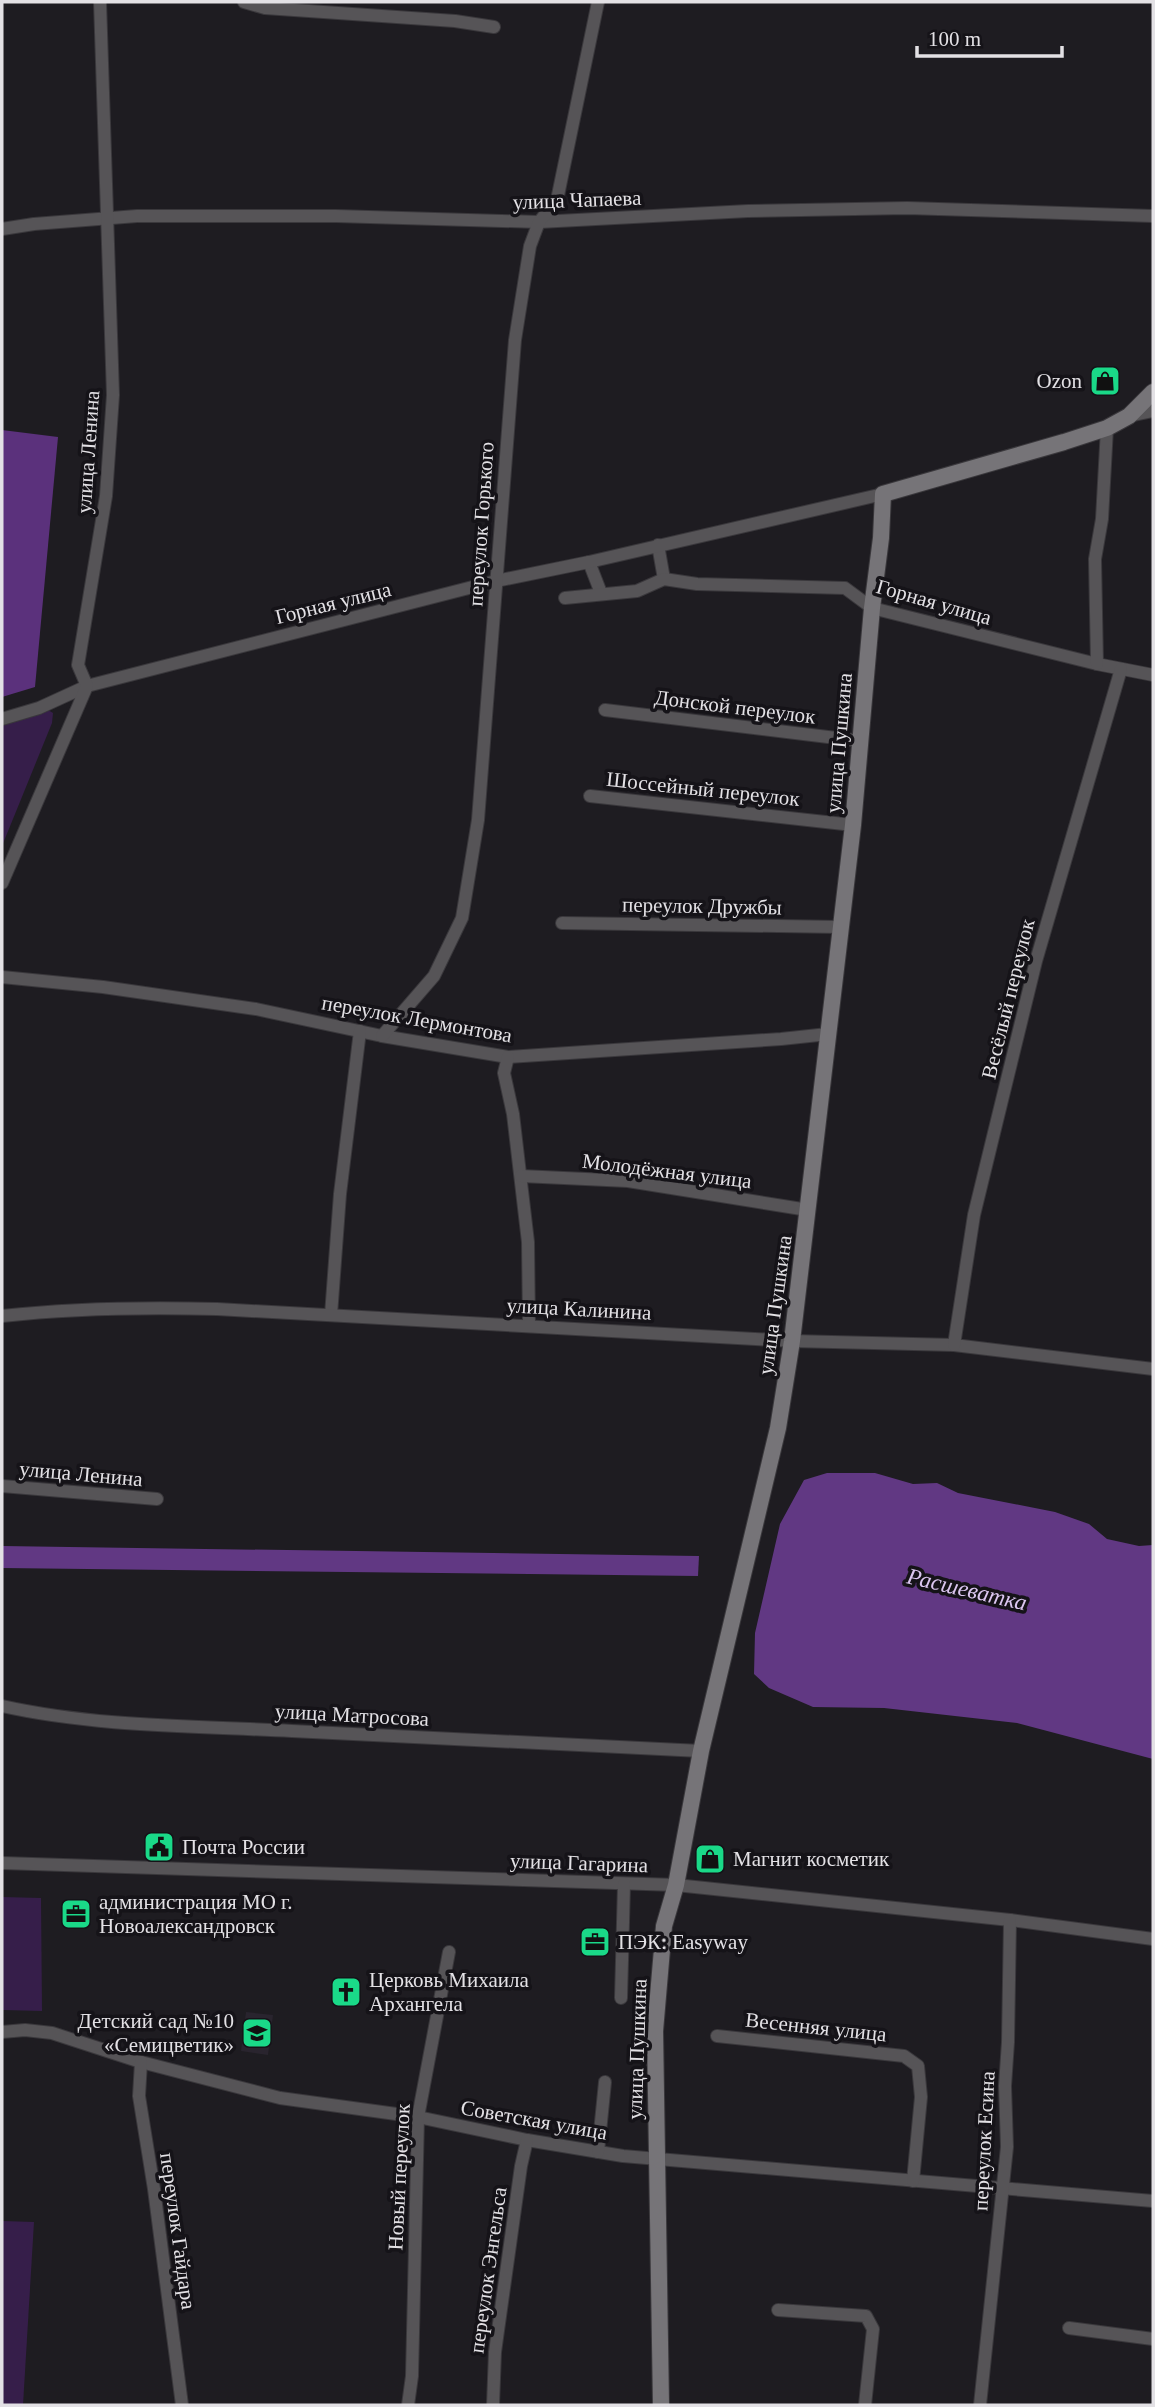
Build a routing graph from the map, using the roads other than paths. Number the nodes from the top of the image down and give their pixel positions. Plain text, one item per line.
1 (100, 2) edge
2 (244, 2) edge
3 (598, 2) edge
4 (494, 27) dead end
5 (1153, 216) edge
6 (106, 219) junction
7 (539, 222) junction
8 (2, 229) edge
9 (1153, 392) edge
10 (1153, 411) edge
11 (1129, 416) junction
12 (1107, 428) junction
13 (883, 494) junction
14 (658, 545) junction
15 (589, 562) junction
16 (664, 579) junction
17 (496, 581) junction
18 (601, 593) junction
19 (565, 598) dead end
20 (872, 608) junction
21 (1097, 664) junction
22 (1121, 669) junction
23 (1153, 675) edge
24 (87, 686) junction
25 (605, 710) dead end
26 (2, 719) edge
27 (861, 741) junction
28 (590, 796) dead end
29 (853, 825) junction
30 (2, 883) edge
31 (562, 923) dead end
32 (841, 927) junction
33 (2, 977) edge
34 (360, 1031) junction
35 (828, 1034) junction
36 (382, 1035) junction
37 (508, 1057) junction
38 (521, 1176) junction
39 (808, 1210) junction
40 (2, 1315) edge
41 (331, 1315) junction
42 (528, 1326) junction
43 (792, 1341) junction
44 (954, 1345) junction
45 (1153, 1368) edge
46 (2, 1486) edge
47 (157, 1499) dead end
48 (2, 1706) edge
49 (701, 1751) junction
50 (2, 1863) edge
51 (624, 1884) junction
52 (676, 1885) junction
53 (1010, 1920) junction
54 (1153, 1939) edge
55 (449, 1952) dead end
56 (621, 1998) dead end
57 (2, 2032) edge
58 (717, 2036) dead end
59 (141, 2062) junction
60 (604, 2082) dead end
61 (418, 2117) junction
62 (527, 2140) junction
63 (598, 2152) junction
64 (656, 2160) junction
65 (913, 2181) junction
66 (1003, 2187) junction
67 (1153, 2201) edge
68 (778, 2310) dead end
69 (1069, 2329) dead end
70 (1153, 2340) edge
71 (182, 2405) edge
72 (408, 2405) edge
73 (493, 2405) edge
74 (661, 2405) edge
75 (865, 2405) edge
76 (979, 2405) edge

1 - 6 street, улица Ленина
2 - 4 street
3 - 7 street, переулок Горького
5 - 7 street, улица Чапаева
6 - 7 street, улица Чапаева
6 - 8 street, улица Чапаева
6 - 24 street, улица Ленина
7 - 17 street, переулок Горького
9 - 11 main road
10 - 11 street
11 - 12 main road
12 - 13 main road
12 - 21 street
13 - 14 street, Горная улица
13 - 20 main road, улица Пушкина
14 - 15 street, Горная улица
14 - 16 street
15 - 17 street, Горная улица
15 - 18 street
16 - 18 street, Горная улица
16 - 20 street, Горная улица
17 - 24 street, Горная улица
17 - 36 street, переулок Горького
18 - 19 street, Горная улица
20 - 21 street, Горная улица
20 - 27 main road, улица Пушкина
21 - 22 street, Горная улица
22 - 23 street, Горная улица
22 - 44 street, Весёлый переулок
24 - 26 street, Горная улица
24 - 30 street
25 - 27 street, Донской переулок
27 - 29 main road, улица Пушкина
28 - 29 street, Шоссейный переулок
29 - 32 main road, улица Пушкина
31 - 32 street, переулок Дружбы
32 - 35 main road, улица Пушкина
33 - 34 street, переулок Лермонтова
34 - 36 street, переулок Лермонтова
34 - 41 street
35 - 37 street, переулок Лермонтова
35 - 39 main road, улица Пушкина
36 - 37 street, переулок Лермонтова
37 - 38 street
38 - 39 street, Молодёжная улица
38 - 42 street
39 - 43 main road, улица Пушкина
40 - 41 street, улица Калинина
41 - 42 street, улица Калинина
42 - 43 street, улица Калинина
43 - 44 street, улица Калинина
43 - 49 main road, улица Пушкина
44 - 45 street, улица Калинина
46 - 47 street, улица Ленина
48 - 49 street, улица Матросова
49 - 52 main road, улица Пушкина
50 - 51 street, улица Гагарина
51 - 52 street, улица Гагарина
51 - 56 street
52 - 53 street, улица Гагарина
52 - 64 main road, улица Пушкина
53 - 54 street, улица Гагарина
53 - 66 street, переулок Есина
55 - 61 street, Новый переулок
57 - 59 street, Советская улица
58 - 65 street, Весенняя улица
59 - 61 street, Советская улица
59 - 71 street, переулок Гайдара
60 - 63 street
61 - 62 street, Советская улица
61 - 72 street, Новый переулок
62 - 63 street, Советская улица
62 - 73 street, переулок Энгельса
63 - 64 street, Советская улица
64 - 65 street, Советская улица
64 - 74 main road, улица Пушкина
65 - 66 street, Советская улица
66 - 67 street, Советская улица
66 - 76 street, переулок Есина
68 - 75 street
69 - 70 street

